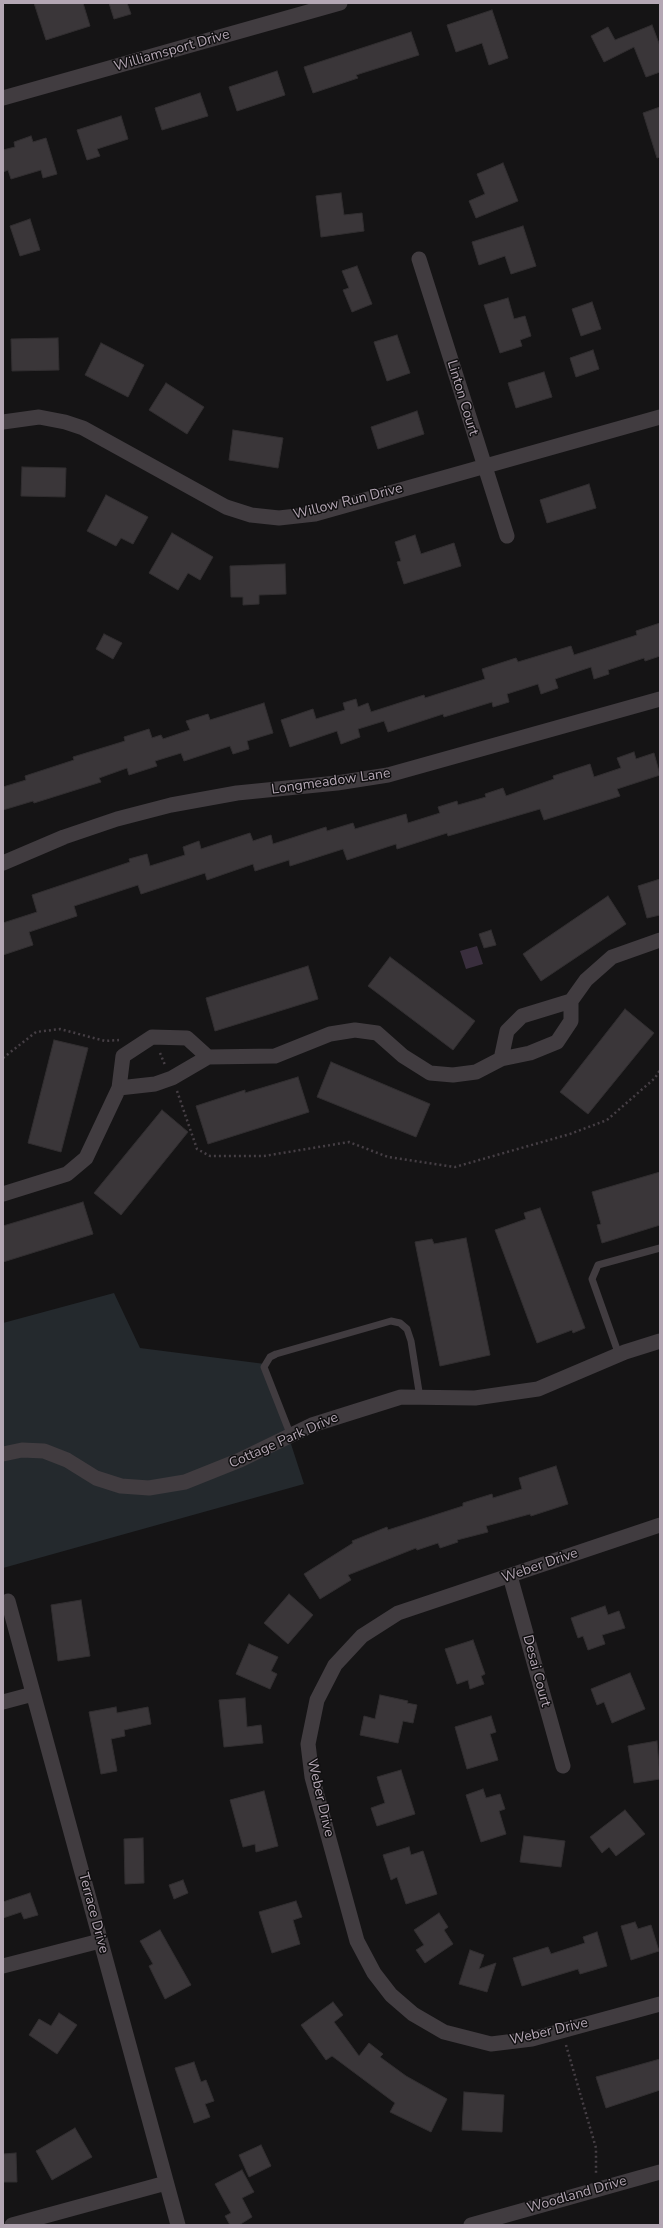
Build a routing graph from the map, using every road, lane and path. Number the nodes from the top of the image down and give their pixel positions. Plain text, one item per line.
1 (340, 3) edge
2 (3, 98) edge
3 (419, 259) dead end
4 (660, 417) edge
5 (3, 422) edge
6 (484, 466) junction
7 (507, 536) dead end
8 (660, 699) edge
9 (3, 863) edge
10 (660, 940) edge
11 (571, 1001) junction
12 (152, 1037) junction
13 (121, 1040) dead end
14 (208, 1057) junction
15 (3, 1058) edge
16 (501, 1059) junction
17 (660, 1070) edge
18 (172, 1078) junction
19 (119, 1088) junction
20 (3, 1194) edge
21 (660, 1248) edge
22 (660, 1341) edge
23 (619, 1355) junction
24 (420, 1398) junction
25 (292, 1436) junction
26 (3, 1454) edge
27 (660, 1525) edge
28 (510, 1576) junction
29 (8, 1601) dead end
30 (33, 1694) junction
31 (3, 1702) edge
32 (562, 1766) dead end
33 (100, 1941) junction
34 (3, 1966) edge
35 (660, 2004) edge
36 (562, 2031) junction
37 (660, 2172) edge
38 (166, 2183) junction
39 (595, 2190) junction
40 (12, 2225) edge
41 (178, 2225) edge
42 (471, 2225) edge

1 - 2 street, Williamsport Drive
3 - 6 street, Linton Court
4 - 6 street, Willow Run Drive
5 - 6 street, Willow Run Drive
6 - 7 street, Linton Court
8 - 9 street, Longmeadow Lane
10 - 11 street
11 - 16 street
11 - 16 street
12 - 14 street
12 - 18 path
12 - 19 street
13 - 15 path
14 - 16 street
14 - 18 street
17 - 18 path
18 - 19 street
19 - 20 street
21 - 23 lane
22 - 23 street, Cottage Park Drive
23 - 24 street, Cottage Park Drive
24 - 25 street, Cottage Park Drive
24 - 25 lane
25 - 26 street, Cottage Park Drive
27 - 28 street, Weber Drive
28 - 32 street, Desai Court
28 - 36 street, Weber Drive
29 - 30 street, Terrace Drive
30 - 31 street
30 - 33 street, Terrace Drive
33 - 34 street
33 - 38 street, Terrace Drive
35 - 36 street, Weber Drive
36 - 39 path
37 - 39 street, Woodland Drive
38 - 40 street
38 - 41 street, Terrace Drive
39 - 42 street, Woodland Drive

